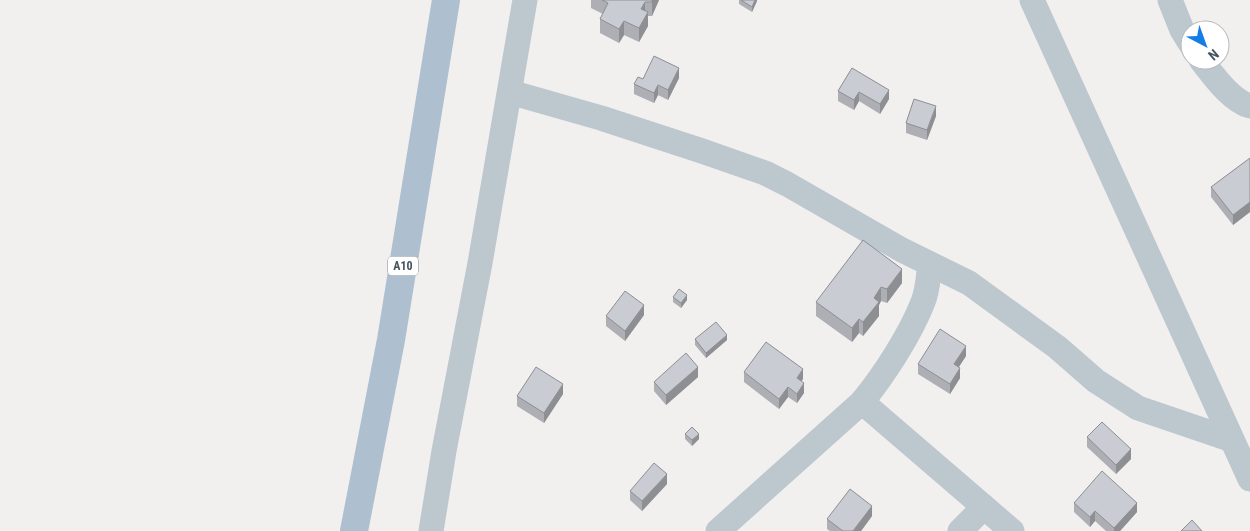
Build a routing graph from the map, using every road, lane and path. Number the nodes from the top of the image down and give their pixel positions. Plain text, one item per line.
1 (446, 0) edge
2 (525, 0) edge
3 (1032, 0) edge
4 (1170, 0) edge
5 (1180, 25) edge
6 (1209, 70) edge
7 (510, 92) junction
8 (1250, 106) edge
9 (930, 264) junction
10 (862, 402) junction
11 (1232, 440) junction
12 (1250, 480) edge
13 (984, 507) junction
14 (354, 531) edge
15 (431, 531) edge
16 (718, 531) edge
17 (960, 531) edge
18 (1012, 531) edge

1 - 14 main road, A10
2 - 7 street
3 - 11 street
4 - 5 street
6 - 8 street
7 - 9 street
7 - 15 street
9 - 10 street
9 - 11 street
10 - 13 street
10 - 16 street
11 - 12 street
13 - 17 street
13 - 18 street

